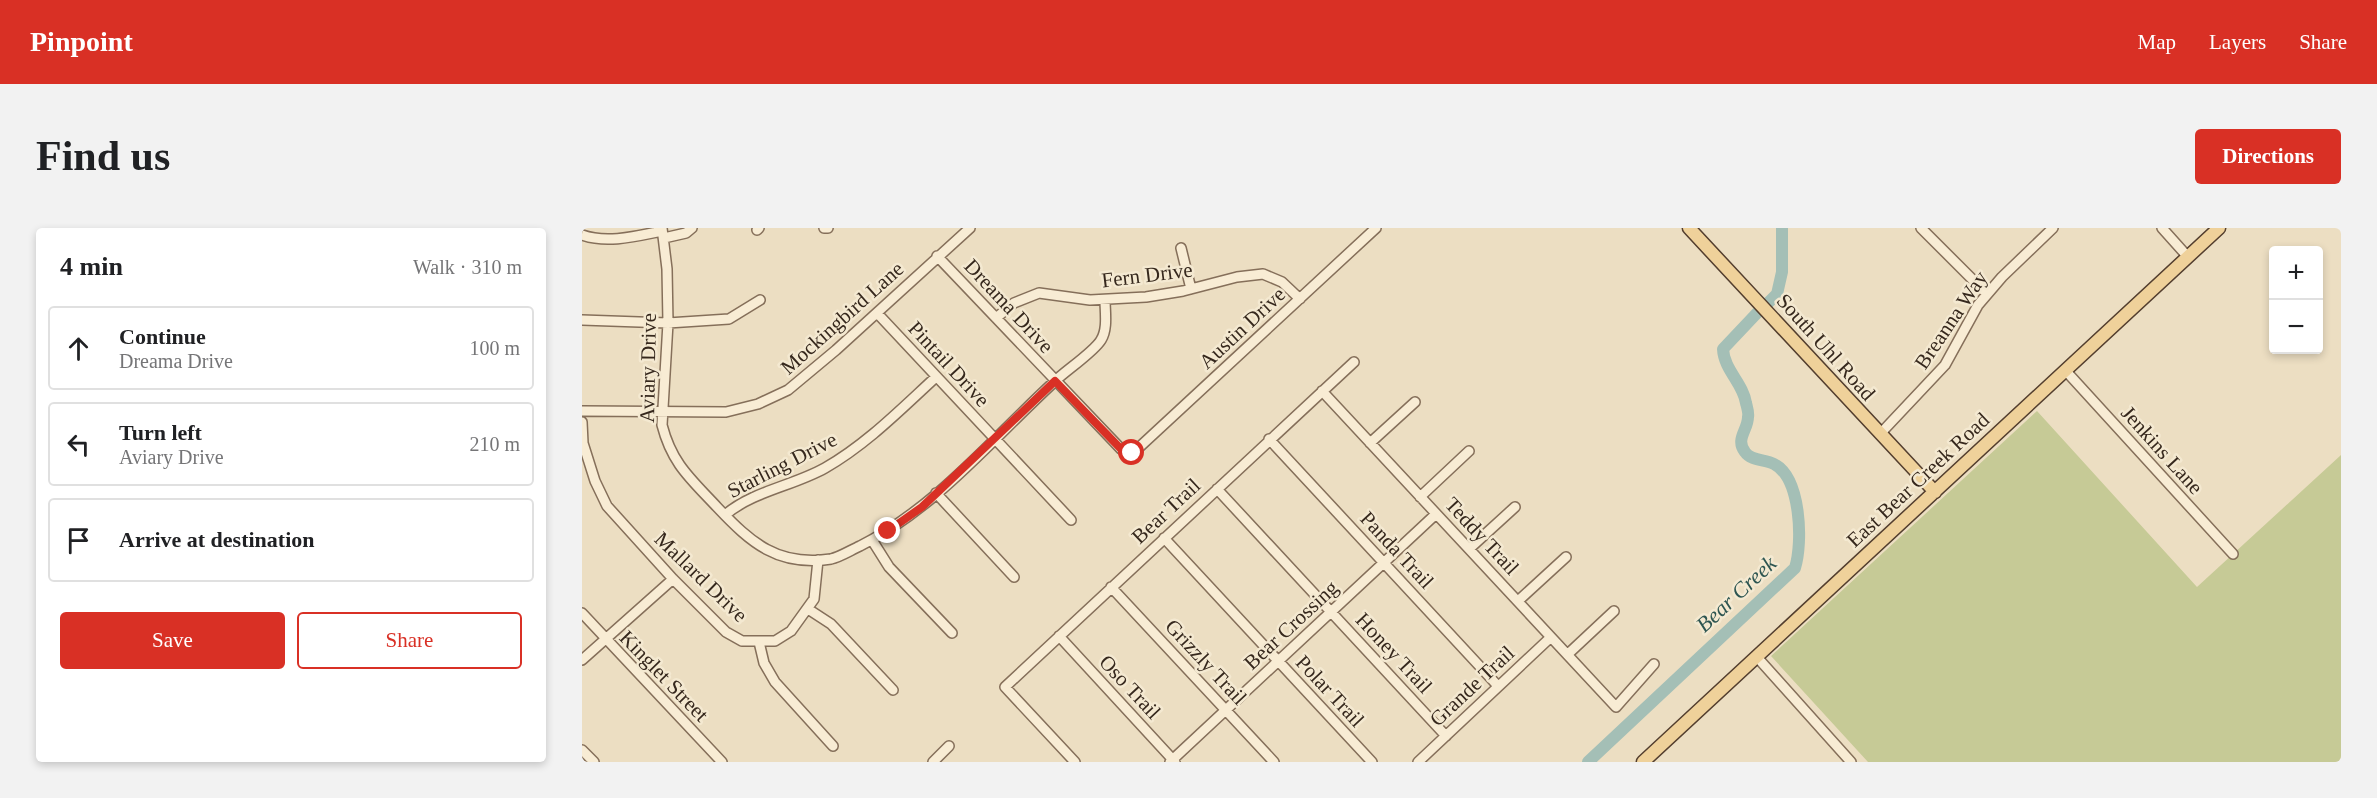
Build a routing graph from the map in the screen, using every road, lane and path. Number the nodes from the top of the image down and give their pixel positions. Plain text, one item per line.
1 (692, 228) edge
2 (970, 228) edge
3 (1376, 228) edge
4 (1689, 228) edge
5 (1922, 228) edge
6 (2053, 228) edge
7 (2162, 228) edge
8 (2219, 228) edge
9 (663, 232) edge
10 (582, 234) edge
11 (1181, 248) dead end
12 (937, 256) junction
13 (2188, 257) junction
14 (1191, 289) junction
15 (1987, 294) junction
16 (1299, 299) junction
17 (760, 300) dead end
18 (1106, 300) junction
19 (877, 313) junction
20 (996, 318) junction
21 (582, 320) edge
22 (668, 324) junction
23 (1354, 362) dead end
24 (2065, 370) junction
25 (936, 377) junction
26 (1055, 381) junction
27 (1322, 392) junction
28 (1415, 402) dead end
29 (582, 411) edge
30 (664, 412) junction
31 (582, 422) edge
32 (1880, 434) junction
33 (994, 439) junction
34 (1269, 440) junction
35 (1370, 443) junction
36 (1469, 451) dead end
37 (1132, 453) joint
38 (1217, 489) junction
39 (1935, 492) junction
40 (936, 493) junction
41 (1420, 497) junction
42 (1515, 507) dead end
43 (1436, 514) junction
44 (725, 515) junction
45 (1071, 520) dead end
46 (1164, 538) junction
47 (872, 540) junction
48 (1469, 549) junction
49 (2233, 554) dead end
50 (1566, 557) dead end
51 (818, 560) junction
52 (1384, 562) junction
53 (1014, 578) dead end
54 (673, 579) junction
55 (1111, 587) junction
56 (1518, 601) junction
57 (808, 609) junction
58 (1614, 611) dead end
59 (1331, 612) junction
60 (582, 613) edge
61 (952, 633) dead end
62 (1059, 636) junction
63 (1551, 637) junction
64 (605, 640) junction
65 (759, 642) junction
66 (1568, 654) junction
67 (1756, 656) junction
68 (582, 660) edge
69 (1278, 662) junction
70 (1654, 664) dead end
71 (1498, 686) junction
72 (893, 690) dead end
73 (1226, 710) junction
74 (1446, 735) junction
75 (833, 746) dead end
76 (949, 746) dead end
77 (582, 750) edge
78 (1173, 761) edge
79 (594, 762) edge
80 (722, 762) edge
81 (933, 762) edge
82 (1075, 762) edge
83 (1274, 762) edge
84 (1372, 762) edge
85 (1418, 762) edge
86 (1643, 762) edge
87 (1851, 762) edge

1 - 9 street
2 - 12 street, Mockingbird Lane
3 - 16 street, Austin Drive
4 - 32 main road, South Uhl Road
5 - 15 street
6 - 15 street, Breanna Way
7 - 13 street
8 - 13 main road, East Bear Creek Road
9 - 10 street
9 - 22 street, Aviary Drive
11 - 14 street
12 - 19 street, Mockingbird Lane
12 - 20 street, Dreama Drive
13 - 24 main road, East Bear Creek Road
14 - 16 street, Fern Drive
14 - 18 street, Fern Drive
15 - 32 street, Breanna Way
16 - 37 street, Austin Drive
17 - 22 street
18 - 20 street, Fern Drive
18 - 26 street, Aviary Drive
19 - 25 street, Pintail Drive
19 - 30 street, Mockingbird Lane
20 - 26 street, Dreama Drive
21 - 22 street
22 - 30 street, Aviary Drive
23 - 27 street, Bear Trail
24 - 39 main road, East Bear Creek Road
24 - 49 street, Jenkins Lane
25 - 33 street, Pintail Drive
25 - 44 street, Starling Drive
26 - 33 street, Aviary Drive
26 - 37 street, Dreama Drive
27 - 34 street, Bear Trail
27 - 35 street, Teddy Trail
28 - 35 street
29 - 30 street, Mockingbird Lane
30 - 44 street, Aviary Drive
31 - 54 street, Mallard Drive
32 - 39 main road, South Uhl Road
33 - 40 street, Aviary Drive
33 - 45 street, Pintail Drive
34 - 38 street, Bear Trail
34 - 52 street, Panda Trail
35 - 41 street, Teddy Trail
36 - 41 street
38 - 46 street, Bear Trail
38 - 59 street, Honey Trail
39 - 67 main road, East Bear Creek Road
40 - 47 street, Aviary Drive
40 - 53 street
41 - 43 street, Teddy Trail
42 - 48 street
43 - 48 street, Teddy Trail
43 - 52 street, Bear Crossing
44 - 51 street, Aviary Drive
46 - 55 street, Bear Trail
46 - 69 street, Polar Trail
47 - 51 street, Aviary Drive
47 - 61 street
48 - 56 street, Teddy Trail
50 - 56 street
51 - 57 street, Mallard Drive
52 - 59 street, Bear Crossing
52 - 71 street, Panda Trail
54 - 64 street
54 - 65 street, Mallard Drive
55 - 62 street, Bear Trail
55 - 73 street, Grizzly Trail
56 - 63 street, Teddy Trail
57 - 65 street, Mallard Drive
57 - 72 street
58 - 66 street
59 - 69 street, Bear Crossing
59 - 74 street, Honey Trail
60 - 64 street, Kinglet Street
62 - 78 street, Oso Trail
62 - 82 street, Bear Trail
63 - 66 street, Teddy Trail
63 - 71 street, Grande Trail
64 - 68 street
64 - 80 street, Kinglet Street
65 - 75 street
66 - 70 street, Teddy Trail
67 - 86 main road, East Bear Creek Road
67 - 87 street
69 - 73 street, Bear Crossing
69 - 84 street, Polar Trail
71 - 74 street, Grande Trail
73 - 78 street, Bear Crossing
73 - 83 street, Grizzly Trail
74 - 85 street, Grande Trail
76 - 81 street
77 - 79 street

